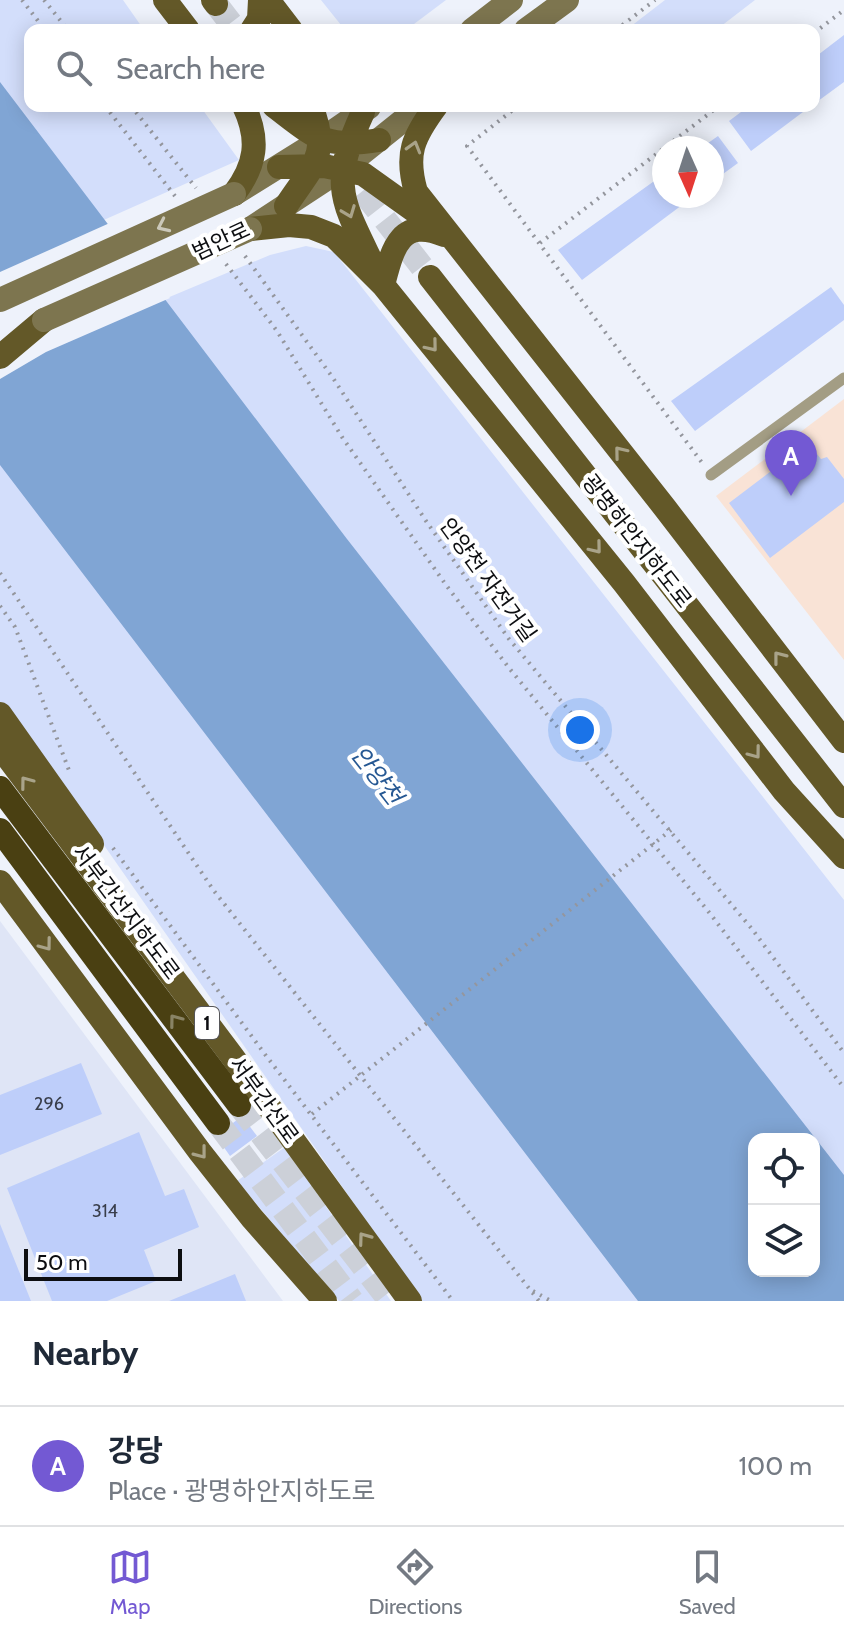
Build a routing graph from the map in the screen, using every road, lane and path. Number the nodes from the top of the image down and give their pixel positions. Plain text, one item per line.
1 (22, 0) edge
2 (44, 0) edge
3 (165, 0) edge
4 (264, 0) edge
5 (511, 0) edge
6 (567, 0) edge
7 (655, 0) edge
8 (844, 10) edge
9 (40, 24) edge
10 (63, 24) edge
11 (183, 24) edge
12 (256, 24) edge
13 (274, 24) edge
14 (286, 24) edge
15 (480, 24) edge
16 (534, 24) edge
17 (624, 24) edge
18 (820, 28) edge
19 (110, 112) edge
20 (136, 112) edge
21 (247, 112) edge
22 (282, 112) edge
23 (313, 112) edge
24 (363, 112) edge
25 (366, 112) edge
26 (414, 112) edge
27 (432, 112) edge
28 (510, 112) edge
29 (711, 112) edge
30 (321, 140) junction
31 (379, 140) junction
32 (350, 143) junction
33 (312, 166) junction
34 (279, 167) junction
35 (342, 168) junction
36 (200, 193) dead end
37 (234, 194) junction
38 (175, 197) dead end
39 (286, 206) junction
40 (250, 229) junction
41 (450, 238) junction
42 (539, 244) junction
43 (244, 255) dead end
44 (221, 258) dead end
45 (430, 277) tunnel mouth
46 (383, 285) junction
47 (0, 300) edge
48 (44, 320) junction
49 (0, 339) edge
50 (0, 357) edge
51 (844, 378) edge
52 (711, 475) joint
53 (0, 573) edge
54 (0, 606) edge
55 (0, 714) edge
56 (844, 741) edge
57 (0, 747) edge
58 (73, 779) dead end
59 (0, 788) edge
60 (844, 806) edge
61 (0, 830) edge
62 (671, 830) junction
63 (110, 843) dead end
64 (653, 844) junction
65 (844, 857) edge
66 (0, 882) edge
67 (844, 1053) edge
68 (232, 1056) junction
69 (361, 1075) junction
70 (844, 1088) edge
71 (239, 1105) tunnel mouth
72 (311, 1115) junction
73 (218, 1123) tunnel mouth
74 (252, 1218) junction
75 (530, 1290) junction
76 (305, 1301) edge
77 (325, 1301) edge
78 (410, 1301) edge
79 (453, 1301) edge
80 (539, 1301) edge
81 (551, 1301) edge

1 - 9 path
2 - 10 path
3 - 11 main road
4 - 12 main road
4 - 13 main road
4 - 14 main road
5 - 15 main road
6 - 16 main road
7 - 17 path
8 - 18 path
19 - 38 path
20 - 36 path
21 - 37 main road
22 - 30 main road
23 - 30 main road
24 - 30 main road, 범안로
25 - 32 main road
26 - 31 main road, 범안로
41 -> 27 main road
28 - 42 path
29 - 42 path
30 - 32 main road
30 - 33 main road
30 - 34 main road, 범안로
31 - 32 main road
31 - 35 main road, 범안로
32 - 35 main road
33 - 34 main road
33 - 35 main road
33 - 39 main road
34 - 37 main road, 범안로
35 - 39 main road, 범안로
35 - 41 main road
35 -> 46 main road
37 -> 47 main road, 범안로, bridge
39 - 40 main road, 범안로
40 - 46 main road
40 - 48 main road, 범안로, bridge
41 - 46 main road
56 -> 41 main road
42 - 52 path
43 - 62 path, 안양천 자전거길
44 - 64 path
45 - 60 main road, 광명하안지하도로
46 -> 65 main road
48 - 49 main road, 범안로
48 - 50 main road
51 - 52 lane
53 - 69 path
54 - 58 path
55 - 68 main road
68 -> 57 main road, 서부간선로 / 1
71 -> 59 highway, 서부간선지하도로
61 - 73 highway
62 - 64 path
62 - 67 path, 안양천 자전거길
63 - 72 path
64 - 69 path
64 - 70 path
66 -> 74 main road
78 -> 68 main road, 서부간선로 / 1
69 - 72 path
69 - 75 path
72 - 79 path
74 - 76 main road
74 - 77 main road
75 - 80 path
75 - 81 path

